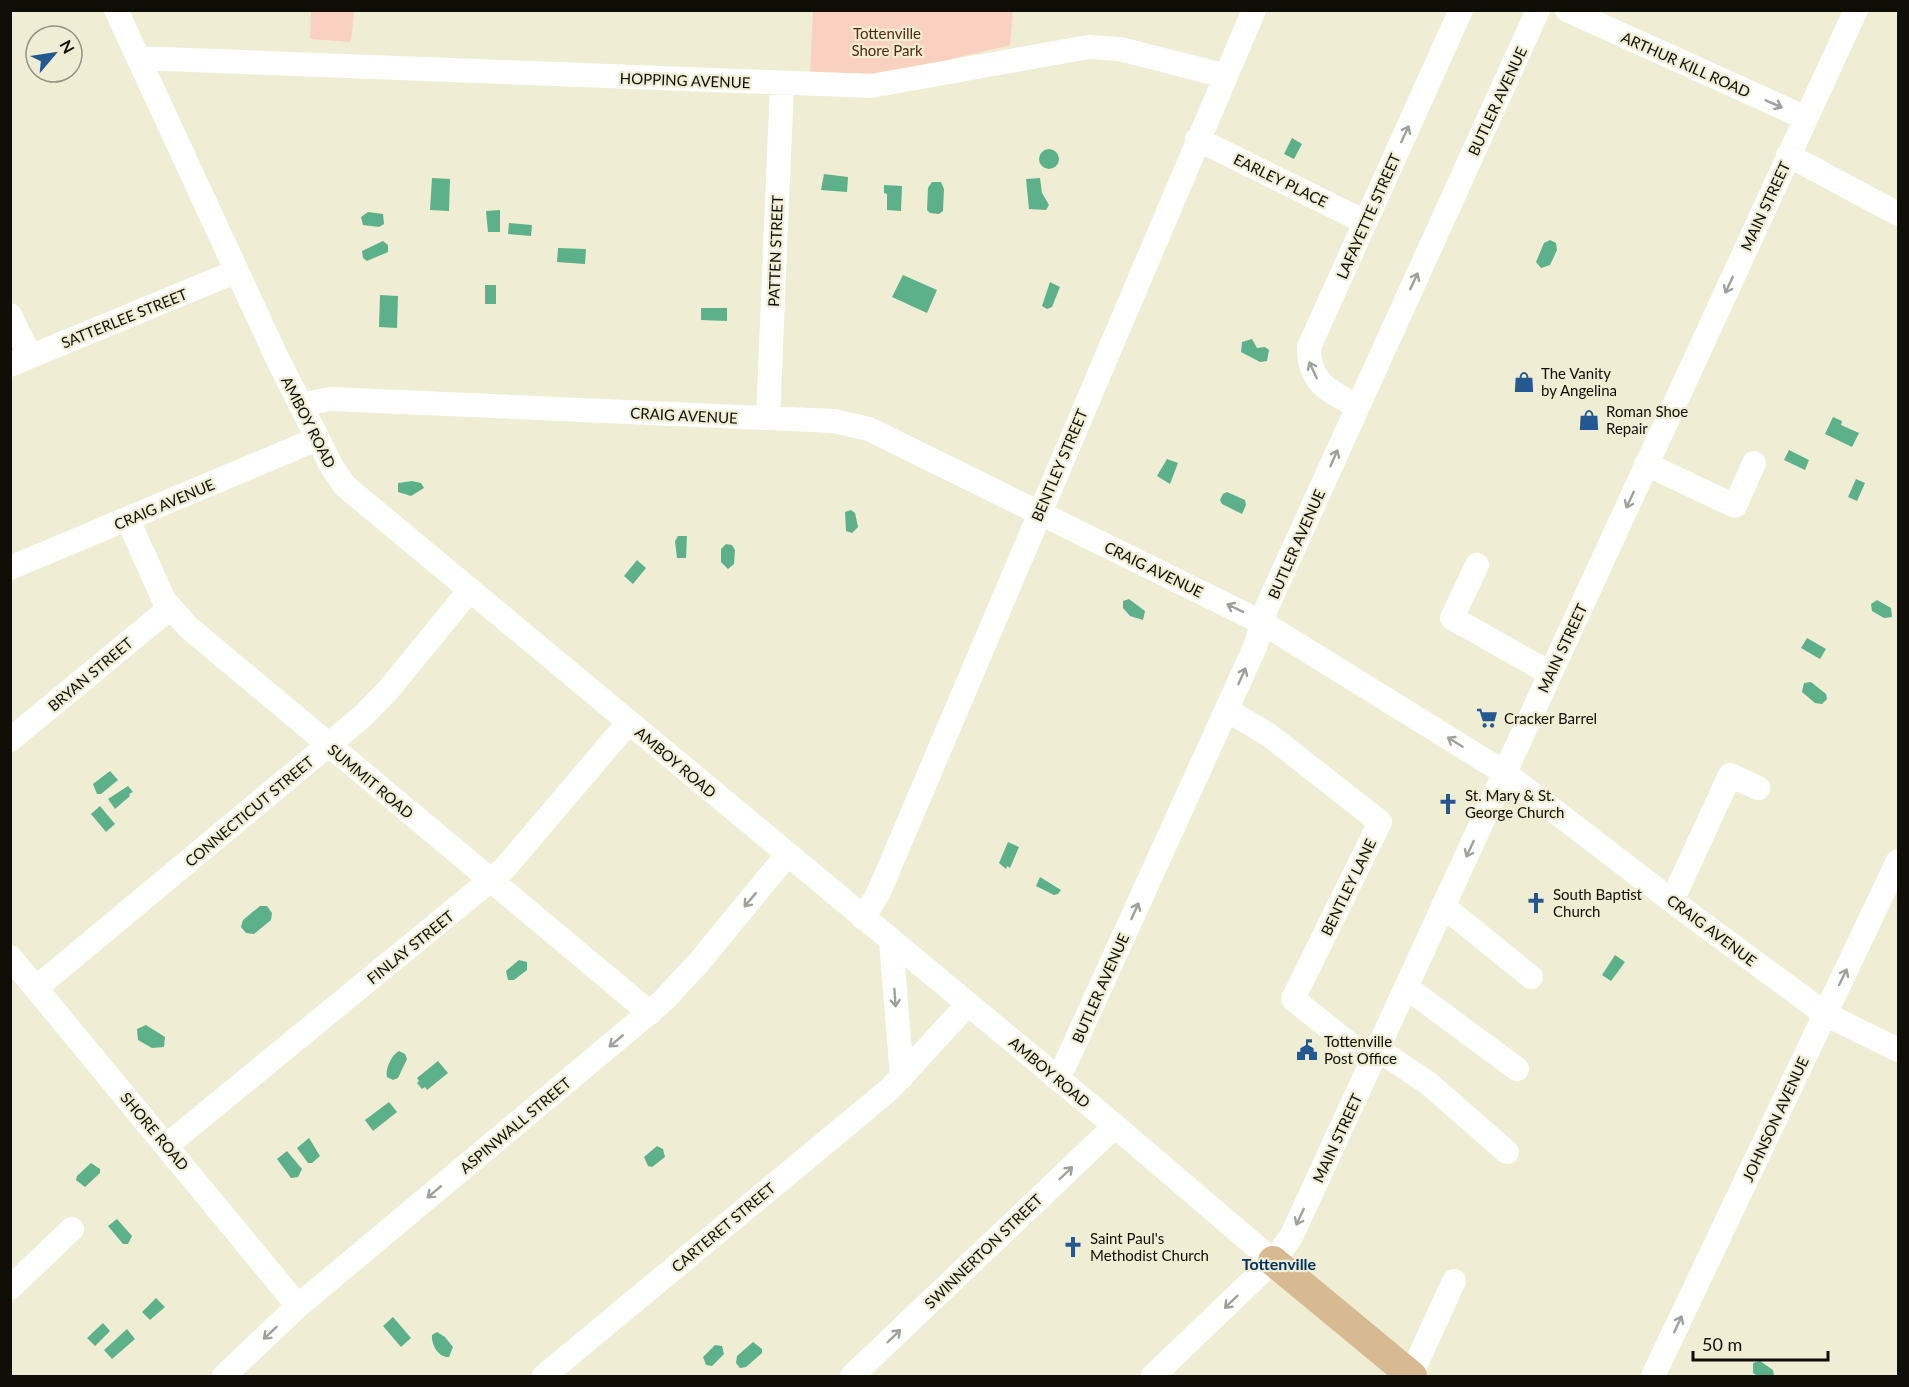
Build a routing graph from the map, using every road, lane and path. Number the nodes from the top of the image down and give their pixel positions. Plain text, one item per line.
1 (116, 10) edge
2 (1254, 10) edge
3 (1461, 10) edge
4 (1538, 10) edge
5 (1567, 10) edge
6 (1856, 10) edge
7 (138, 58) junction
8 (1226, 76) junction
9 (782, 84) junction
10 (1806, 118) junction
11 (1197, 139) junction
12 (1788, 155) junction
13 (1899, 214) edge
14 (1365, 222) junction
15 (237, 271) junction
16 (10, 315) edge
17 (20, 361) edge
18 (300, 405) junction
19 (1357, 406) junction
20 (768, 418) junction
21 (317, 439) junction
22 (1754, 463) dead end
23 (1646, 464) junction
24 (1039, 512) junction
25 (128, 520) junction
26 (1477, 565) dead end
27 (10, 568) edge
28 (469, 591) junction
29 (170, 608) junction
30 (1263, 623) junction
31 (1550, 673) junction
32 (1227, 710) junction
33 (628, 723) junction
34 (10, 741) edge
35 (328, 745) junction
36 (1505, 773) junction
37 (1758, 788) dead end
38 (788, 855) junction
39 (1899, 861) edge
40 (491, 881) junction
41 (1672, 901) junction
42 (1443, 906) junction
43 (863, 918) junction
44 (891, 940) junction
45 (10, 957) edge
46 (1531, 977) dead end
47 (1406, 987) junction
48 (36, 988) junction
49 (968, 1004) junction
50 (650, 1013) junction
51 (1825, 1014) junction
52 (1899, 1050) edge
53 (1375, 1056) junction
54 (1517, 1069) dead end
55 (902, 1077) junction
56 (1056, 1078) junction
57 (1115, 1126) junction
58 (166, 1146) junction
59 (1507, 1152) dead end
60 (72, 1229) dead end
61 (1273, 1262) junction
62 (1454, 1281) dead end
63 (10, 1288) edge
64 (298, 1306) junction
65 (1412, 1376) edge
66 (224, 1377) edge
67 (544, 1377) edge
68 (852, 1377) edge
69 (1153, 1377) edge
70 (1653, 1377) edge

1 - 7 street, AMBOY ROAD
2 - 8 street, BENTLEY STREET
14 -> 3 street, LAFAYETTE STREET
19 -> 4 street, BUTLER AVENUE
5 -> 10 street, ARTHUR KILL ROAD
6 - 10 street, MAIN STREET
7 - 9 street, HOPPING AVENUE
7 - 15 street, AMBOY ROAD
8 - 9 street, HOPPING AVENUE
8 - 11 street, BENTLEY STREET
9 - 20 street, PATTEN STREET
10 - 12 street, MAIN STREET
11 - 14 street, EARLEY PLACE
11 - 24 street, BENTLEY STREET
12 - 13 street
12 -> 23 street, MAIN STREET
19 -> 14 street, LAFAYETTE STREET
15 - 17 street, SATTERLEE STREET
15 - 18 street, AMBOY ROAD
16 - 17 street
18 - 20 street, CRAIG AVENUE
18 - 21 street, AMBOY ROAD
30 -> 19 street, BUTLER AVENUE
20 - 24 street, CRAIG AVENUE
21 - 25 street, CRAIG AVENUE
21 - 28 street, AMBOY ROAD
22 - 23 street
23 -> 31 street, MAIN STREET
30 -> 24 street, CRAIG AVENUE
24 - 43 street, BENTLEY STREET
25 - 27 street, CRAIG AVENUE
25 - 29 street, SUMMIT ROAD
26 - 31 street
28 - 33 street, AMBOY ROAD
28 - 35 street, CONNECTICUT STREET
29 - 34 street, BRYAN STREET
29 - 35 street, SUMMIT ROAD
32 -> 30 street, BUTLER AVENUE
36 -> 30 street, CRAIG AVENUE
31 - 36 street, MAIN STREET
32 - 53 street, BENTLEY LANE
56 -> 32 street, BUTLER AVENUE
33 - 38 street, AMBOY ROAD
33 - 40 street, FINLAY STREET
35 - 40 street, SUMMIT ROAD
35 - 48 street, CONNECTICUT STREET
36 - 41 street, CRAIG AVENUE
36 -> 42 street, MAIN STREET
37 - 41 street
38 - 43 street, AMBOY ROAD
38 -> 50 street, ASPINWALL STREET
51 -> 39 street, JOHNSON AVENUE
40 - 50 street, SUMMIT ROAD
40 - 58 street, FINLAY STREET
41 - 51 street, CRAIG AVENUE
42 - 46 street
42 - 47 street, MAIN STREET
43 - 44 street, AMBOY ROAD
44 - 49 street, AMBOY ROAD
44 -> 55 street
45 - 48 street, SHORE ROAD
47 - 53 street, MAIN STREET
47 - 54 street
48 - 58 street, SHORE ROAD
49 - 55 street, CARTERET STREET
49 - 56 street, AMBOY ROAD
50 -> 64 street, ASPINWALL STREET
51 - 52 street, CRAIG AVENUE
70 -> 51 street, JOHNSON AVENUE
53 - 59 street
53 -> 61 street, MAIN STREET
55 - 67 street, CARTERET STREET
56 - 57 street, AMBOY ROAD
57 - 61 street, AMBOY ROAD
68 -> 57 street, SWINNERTON STREET
58 - 64 street, SHORE ROAD
60 - 63 street
61 - 65 main road, AMBOY ROAD
61 -> 69 street, MAIN STREET
62 - 65 street
64 -> 66 street, ASPINWALL STREET

